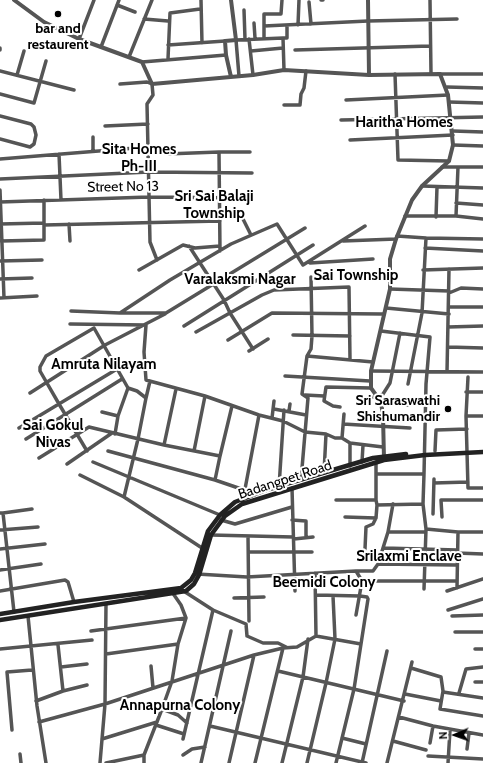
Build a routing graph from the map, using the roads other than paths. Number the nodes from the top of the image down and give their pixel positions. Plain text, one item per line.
1 (14, 0) edge
2 (94, 0) edge
3 (152, 0) edge
4 (201, 0) edge
5 (231, 0) edge
6 (282, 0) edge
7 (299, 0) edge
8 (368, 0) edge
9 (430, 0) edge
10 (118, 2) edge
11 (309, 2) dead end
12 (200, 9) junction
13 (244, 10) dead end
14 (136, 12) dead end
15 (144, 19) junction
16 (430, 19) junction
17 (457, 19) dead end
18 (168, 21) junction
19 (368, 21) junction
20 (254, 23) dead end
21 (311, 24) junction
22 (298, 25) junction
23 (264, 26) junction
24 (287, 26) junction
25 (255, 38) junction
26 (264, 38) junction
27 (283, 38) junction
28 (79, 39) junction
29 (247, 39) junction
30 (236, 40) junction
31 (225, 41) junction
32 (202, 43) junction
33 (168, 45) junction
34 (430, 46) junction
35 (101, 47) junction
36 (368, 47) junction
37 (283, 48) junction
38 (295, 50) dead end
39 (24, 51) dead end
40 (251, 51) junction
41 (226, 55) junction
42 (129, 57) junction
43 (168, 59) junction
44 (46, 61) dead end
45 (142, 62) junction
46 (284, 70) junction
47 (0, 71) edge
48 (306, 71) junction
49 (431, 73) junction
50 (395, 74) junction
51 (440, 74) junction
52 (483, 74) edge
53 (16, 75) junction
54 (253, 75) junction
55 (368, 75) junction
56 (239, 76) junction
57 (231, 77) junction
58 (41, 81) junction
59 (120, 84) dead end
60 (152, 84) junction
61 (446, 87) junction
62 (483, 88) edge
63 (74, 90) dead end
64 (0, 94) edge
65 (448, 95) junction
66 (396, 97) junction
67 (346, 100) dead end
68 (449, 102) junction
69 (483, 103) edge
70 (284, 105) dead end
71 (0, 116) edge
72 (451, 117) junction
73 (483, 117) edge
74 (396, 118) junction
75 (340, 120) dead end
76 (148, 124) junction
77 (105, 126) dead end
78 (483, 132) edge
79 (453, 133) junction
80 (93, 137) dead end
81 (397, 138) junction
82 (0, 139) edge
83 (350, 140) dead end
84 (453, 145) junction
85 (483, 146) edge
86 (148, 147) junction
87 (93, 151) junction
88 (219, 152) junction
89 (250, 152) dead end
90 (58, 154) junction
91 (166, 154) dead end
92 (0, 159) edge
93 (449, 160) junction
94 (442, 167) junction
95 (458, 167) junction
96 (483, 167) edge
97 (148, 172) junction
98 (219, 173) junction
99 (252, 173) dead end
100 (60, 176) junction
101 (0, 179) edge
102 (422, 186) junction
103 (457, 186) junction
104 (437, 187) junction
105 (483, 188) edge
106 (0, 190) edge
107 (149, 197) junction
108 (220, 197) junction
109 (251, 198) dead end
110 (44, 200) junction
111 (61, 200) junction
112 (0, 202) edge
113 (456, 203) junction
114 (483, 205) edge
115 (240, 213) dead end
116 (405, 216) junction
117 (456, 216) junction
118 (436, 217) junction
119 (483, 219) edge
120 (220, 220) junction
121 (150, 222) junction
122 (1, 224) edge
123 (44, 224) junction
124 (69, 224) junction
125 (365, 226) dead end
126 (305, 228) dead end
127 (251, 235) junction
128 (397, 237) junction
129 (426, 238) junction
130 (483, 239) edge
131 (286, 240) junction
132 (1, 241) edge
133 (70, 241) dead end
134 (342, 241) junction
135 (313, 245) dead end
136 (189, 246) junction
137 (220, 248) junction
138 (425, 248) junction
139 (483, 251) edge
140 (296, 254) junction
141 (373, 259) dead end
142 (42, 260) dead end
143 (157, 260) junction
144 (1, 261) edge
145 (200, 262) junction
146 (308, 263) junction
147 (483, 268) edge
148 (449, 269) junction
149 (140, 270) dead end
150 (423, 270) junction
151 (310, 277) dead end
152 (32, 278) dead end
153 (2, 279) edge
154 (213, 284) junction
155 (390, 288) junction
156 (311, 289) junction
157 (483, 289) edge
158 (424, 291) junction
159 (449, 292) junction
160 (37, 296) dead end
161 (2, 298) edge
162 (224, 300) junction
163 (449, 307) junction
164 (483, 307) edge
165 (386, 308) junction
166 (71, 311) dead end
167 (422, 312) junction
168 (120, 313) junction
169 (166, 313) junction
170 (230, 313) junction
171 (351, 313) junction
172 (312, 314) junction
173 (384, 314) junction
174 (449, 314) junction
175 (70, 324) dead end
176 (146, 325) junction
177 (184, 326) dead end
178 (483, 326) edge
179 (448, 327) junction
180 (381, 331) junction
181 (196, 332) dead end
182 (242, 332) junction
183 (400, 333) junction
184 (294, 335) dead end
185 (418, 335) junction
186 (312, 336) junction
187 (350, 336) junction
188 (268, 339) dead end
189 (228, 340) dead end
190 (105, 345) junction
191 (448, 346) junction
192 (483, 348) edge
193 (307, 356) junction
194 (350, 359) junction
195 (373, 362) junction
196 (117, 370) junction
197 (410, 370) junction
198 (371, 371) junction
199 (393, 371) junction
200 (427, 371) junction
201 (447, 372) junction
202 (483, 372) edge
203 (285, 376) dead end
204 (305, 376) junction
205 (468, 377) dead end
206 (122, 379) junction
207 (150, 381) junction
208 (370, 381) junction
209 (47, 382) junction
210 (408, 384) dead end
211 (128, 388) junction
212 (371, 388) junction
213 (176, 389) junction
214 (466, 392) junction
215 (483, 392) edge
216 (30, 394) dead end
217 (305, 395) junction
218 (205, 396) junction
219 (324, 396) junction
220 (376, 397) junction
221 (146, 398) junction
222 (365, 398) dead end
223 (274, 401) dead end
224 (381, 402) junction
225 (59, 404) junction
226 (290, 404) dead end
227 (408, 404) dead end
228 (232, 406) junction
229 (340, 407) dead end
230 (274, 409) junction
231 (287, 411) junction
232 (102, 412) dead end
233 (65, 414) junction
234 (344, 414) dead end
235 (258, 415) junction
236 (306, 415) junction
237 (118, 416) junction
238 (383, 416) junction
239 (466, 416) junction
240 (483, 416) edge
241 (426, 417) junction
242 (272, 418) junction
243 (284, 423) junction
244 (344, 424) junction
245 (383, 425) junction
246 (19, 428) dead end
247 (410, 428) dead end
248 (467, 429) junction
249 (305, 432) junction
250 (77, 434) junction
251 (113, 434) junction
252 (326, 434) junction
253 (342, 438) junction
254 (26, 439) dead end
255 (138, 439) junction
256 (350, 443) junction
257 (363, 444) junction
258 (164, 445) junction
259 (383, 447) junction
260 (87, 451) junction
261 (108, 451) dead end
262 (194, 451) junction
263 (435, 451) junction
264 (467, 451) junction
265 (483, 451) edge
266 (425, 453) junction
267 (220, 456) junction
268 (39, 458) dead end
269 (134, 458) junction
270 (384, 458) junction
271 (93, 462) dead end
272 (362, 462) junction
273 (376, 462) junction
274 (67, 464) dead end
275 (350, 466) junction
276 (324, 473) junction
277 (377, 474) junction
278 (424, 474) junction
279 (80, 475) dead end
280 (129, 479) junction
281 (215, 480) junction
282 (300, 480) junction
283 (468, 482) junction
284 (292, 488) junction
285 (483, 488) edge
286 (245, 489) junction
287 (280, 489) junction
288 (256, 494) junction
289 (124, 498) junction
290 (336, 500) dead end
291 (376, 500) junction
292 (483, 500) edge
293 (393, 504) junction
294 (423, 504) junction
295 (378, 505) junction
296 (292, 507) junction
297 (32, 509) dead end
298 (1, 513) edge
299 (433, 514) dead end
300 (442, 516) dead end
301 (220, 517) junction
302 (346, 517) dead end
303 (376, 518) junction
304 (292, 520) junction
305 (38, 527) dead end
306 (2, 530) edge
307 (426, 531) junction
308 (388, 532) junction
309 (458, 532) junction
310 (483, 532) edge
311 (211, 535) junction
312 (248, 536) junction
313 (313, 537) dead end
314 (293, 538) junction
315 (306, 538) junction
316 (45, 544) dead end
317 (202, 548) junction
318 (384, 548) junction
319 (0, 549) edge
320 (6, 549) junction
321 (366, 549) dead end
322 (425, 549) junction
323 (457, 551) junction
324 (249, 552) junction
325 (294, 552) junction
326 (312, 552) dead end
327 (483, 554) edge
328 (41, 564) dead end
329 (378, 564) junction
330 (424, 564) junction
331 (456, 565) junction
332 (8, 569) junction
333 (0, 570) edge
334 (356, 571) junction
335 (315, 573) junction
336 (197, 574) junction
337 (295, 574) junction
338 (247, 577) junction
339 (483, 579) edge
340 (362, 581) junction
341 (424, 581) junction
342 (456, 581) junction
343 (457, 588) junction
344 (424, 589) dead end
345 (11, 590) junction
346 (182, 590) junction
347 (0, 591) edge
348 (295, 591) dead end
349 (447, 591) dead end
350 (172, 592) junction
351 (316, 596) junction
352 (332, 596) junction
353 (360, 596) junction
354 (248, 597) junction
355 (264, 597) dead end
356 (234, 598) dead end
357 (483, 599) edge
358 (89, 600) junction
359 (74, 602) junction
360 (106, 604) junction
361 (90, 606) junction
362 (213, 610) junction
363 (448, 610) dead end
364 (14, 612) junction
365 (0, 614) edge
366 (356, 615) dead end
367 (483, 615) edge
368 (28, 616) junction
369 (452, 616) dead end
370 (186, 618) junction
371 (0, 620) edge
372 (249, 620) dead end
373 (107, 629) junction
374 (91, 631) dead end
375 (231, 632) dead end
376 (455, 632) dead end
377 (483, 632) edge
378 (316, 636) junction
379 (308, 639) junction
380 (335, 639) junction
381 (92, 640) dead end
382 (58, 644) junction
383 (178, 644) junction
384 (361, 644) junction
385 (30, 646) junction
386 (285, 648) junction
387 (0, 649) edge
388 (475, 649) dead end
389 (483, 649) edge
390 (387, 651) dead end
391 (106, 654) junction
392 (254, 655) junction
393 (412, 662) dead end
394 (87, 664) dead end
395 (151, 666) dead end
396 (222, 666) junction
397 (61, 667) junction
398 (483, 667) edge
399 (411, 668) junction
400 (32, 670) junction
401 (278, 671) junction
402 (199, 672) junction
403 (303, 677) junction
404 (172, 681) junction
405 (474, 682) dead end
406 (483, 682) edge
407 (326, 683) junction
408 (87, 685) dead end
409 (153, 688) junction
410 (354, 689) junction
411 (64, 691) junction
412 (443, 692) junction
413 (459, 693) junction
414 (377, 694) junction
415 (406, 694) junction
416 (483, 698) edge
417 (36, 700) junction
418 (404, 701) junction
419 (441, 701) junction
420 (106, 704) junction
421 (162, 710) junction
422 (483, 716) edge
423 (399, 717) junction
424 (39, 722) junction
425 (187, 723) junction
426 (156, 724) junction
427 (210, 726) junction
428 (433, 726) junction
429 (12, 730) dead end
430 (450, 730) junction
431 (235, 733) junction
432 (469, 733) junction
433 (184, 734) junction
434 (483, 736) edge
435 (261, 738) junction
436 (342, 738) junction
437 (102, 739) junction
438 (183, 739) dead end
439 (393, 741) junction
440 (430, 743) dead end
441 (287, 744) junction
442 (366, 744) junction
443 (205, 747) junction
444 (467, 749) dead end
445 (310, 750) junction
446 (426, 750) dead end
447 (20, 754) dead end
448 (144, 755) junction
449 (183, 755) dead end
450 (337, 756) junction
451 (428, 756) dead end
452 (449, 757) junction
453 (483, 759) edge
454 (21, 763) edge
455 (46, 763) edge
456 (100, 763) edge
457 (106, 763) edge
458 (144, 763) edge
459 (201, 763) edge
460 (228, 763) edge
461 (255, 763) edge
462 (282, 763) edge
463 (307, 763) edge
464 (336, 763) edge
465 (363, 763) edge
466 (387, 763) edge
467 (448, 763) edge

1 - 28 street
2 - 28 street
3 - 15 street
4 - 12 street
5 - 30 street
6 - 23 street
7 - 22 street
8 - 19 street
9 - 16 street
10 - 14 street
10 - 35 street
11 - 21 street
12 - 18 street
12 - 32 street
13 - 29 street
15 - 18 street
15 - 42 street
16 - 17 street
16 - 19 street
16 - 34 street
18 - 33 street
19 - 21 street
19 - 36 street
20 - 25 street
21 - 22 street
22 - 24 street
23 - 24 street
23 - 26 street
24 - 27 street
25 - 26 street
25 - 29 street
26 - 27 street
27 - 37 street
28 - 35 street
29 - 30 street
29 - 40 street
30 - 31 street
30 - 56 street
31 - 32 street
31 - 41 street
32 - 33 street
33 - 43 street
34 - 36 street
34 - 49 street
35 - 42 street
36 - 38 street
36 - 55 street
37 - 40 street
37 - 46 street
39 - 53 street
40 - 54 street
41 - 43 street
41 - 57 street
42 - 45 street
43 - 45 street
44 - 58 street
45 - 60 street
46 - 48 street
46 - 54 street
47 - 53 street
48 - 55 street
48 - 70 street
49 - 50 street
49 - 51 street
50 - 55 street
50 - 66 street
51 - 52 street
51 - 61 street
53 - 58 street
54 - 56 street
56 - 57 street
57 - 60 street
58 - 63 street
58 - 64 street
59 - 60 street
60 - 76 street
61 - 62 street
61 - 65 street
65 - 66 street
65 - 68 street
66 - 67 street
66 - 74 street
68 - 69 street
68 - 72 street
71 - 82 street
72 - 73 street
72 - 74 street
72 - 79 street
74 - 75 street
74 - 81 street
76 - 77 street
76 - 86 street
78 - 79 street
79 - 81 street
79 - 84 street
80 - 87 street
81 - 83 street
81 - 93 street
84 - 85 street
84 - 93 street
86 - 87 street
86 - 97 street
87 - 90 street
88 - 89 street
88 - 91 street
88 - 98 street
90 - 92 street
90 - 100 street
93 - 94 street
94 - 95 street
94 - 102 street
95 - 96 street
95 - 103 street
97 - 98 street
97 - 100 street
97 - 107 street
98 - 99 street
98 - 108 street
100 - 101 street
100 - 111 street
102 - 104 street
102 - 116 street
103 - 104 street
103 - 105 street
103 - 113 street
104 - 118 street
106 - 112 street
107 - 108 street, Street No 13
107 - 111 street, Street No 13
107 - 121 street
108 - 109 street, Street No 13
108 - 120 street
110 - 111 street, Street No 13
110 - 112 street, Street No 13
110 - 123 street
112 - 122 street
113 - 114 street
113 - 117 street
115 - 127 street
116 - 118 street
116 - 128 street
117 - 118 street
117 - 119 street
120 - 121 street
120 - 137 street
121 - 124 street
121 - 143 street
122 - 123 street
122 - 132 street
123 - 124 street
123 - 132 street
124 - 133 street
125 - 134 street
126 - 131 street
127 - 131 street
127 - 137 street
128 - 129 street
128 - 134 street
128 - 155 street
129 - 130 street
129 - 138 street
131 - 140 street
131 - 154 street
132 - 144 street
134 - 146 street
135 - 140 street
136 - 137 street
136 - 143 street
136 - 145 street
137 - 145 street
138 - 139 street
138 - 150 street
140 - 146 street
140 - 162 street
141 - 146 street
142 - 144 street
143 - 149 street
144 - 153 street
145 - 154 street
145 - 168 street
147 - 148 street
148 - 150 street
148 - 159 street
150 - 158 street
151 - 156 street
152 - 153 street
153 - 161 street
154 - 162 street
154 - 169 street
155 - 158 street
155 - 165 street
156 - 170 street
156 - 171 street
156 - 172 street
157 - 159 street
158 - 159 street
158 - 167 street
159 - 163 street
160 - 161 street
162 - 170 street
162 - 177 street
163 - 164 street
163 - 174 street
165 - 167 street
165 - 173 street
166 - 168 street
167 - 174 street
167 - 185 street
168 - 169 street
169 - 176 street
170 - 181 street
170 - 182 street
171 - 172 street
171 - 173 street
171 - 187 street
172 - 182 street
172 - 186 street
173 - 180 street
174 - 179 street
175 - 176 street
176 - 190 street
176 - 207 street
178 - 179 street
179 - 191 street
180 - 183 street
180 - 195 street
182 - 188 street
182 - 189 street
183 - 185 street
183 - 199 street
184 - 186 street
185 - 197 street
185 - 200 street
186 - 187 street
186 - 193 street
187 - 194 street
190 - 196 street
190 - 209 street
190 - 209 street
191 - 192 street
191 - 201 street
193 - 194 street
193 - 204 street
194 - 195 street
195 - 198 street
196 - 206 street
196 - 225 street
197 - 199 street
197 - 200 street
197 - 210 street
198 - 199 street
198 - 208 street
199 - 220 street
200 - 201 street
200 - 241 street
201 - 202 street
203 - 204 street
204 - 208 street
204 - 217 street
205 - 214 street
206 - 211 street
206 - 233 street
207 - 213 street
207 - 221 street
208 - 212 street
209 - 216 street
209 - 225 street
211 - 221 street
211 - 237 street
212 - 219 street
212 - 220 street
213 - 218 street
213 - 258 street
214 - 215 street
214 - 239 street
217 - 219 street
217 - 236 street
218 - 228 street
218 - 262 street
219 - 229 street
220 - 222 street
220 - 224 street
221 - 255 street
223 - 230 street
224 - 227 street
224 - 238 street
225 - 233 street
225 - 246 street
226 - 231 street
228 - 235 street
228 - 267 street
230 - 231 street
230 - 242 street
231 - 236 street
231 - 243 street
232 - 237 street
233 - 250 street
233 - 254 street
234 - 244 street
235 - 242 street
235 - 286 street
236 - 249 street
237 - 251 street
238 - 241 street
238 - 245 street
239 - 240 street
239 - 248 street
241 - 266 street
242 - 243 street
243 - 249 street
243 - 287 street
244 - 245 street
244 - 253 street
245 - 247 street
245 - 259 street
248 - 263 street
248 - 264 street
249 - 252 street
249 - 282 street
250 - 251 street
250 - 260 street
250 - 268 street
251 - 255 street
251 - 260 street
252 - 253 street
252 - 276 street
253 - 256 street
255 - 258 street
255 - 269 street
256 - 257 street
256 - 275 street
257 - 259 street
257 - 272 street
258 - 262 street
259 - 270 street
260 - 274 street
261 - 269 street
262 - 267 street
263 - 264 main road, Badangpet Road
263 - 266 main road, Badangpet Road
264 - 265 main road, Badangpet Road
264 - 266 main road, Badangpet Road
264 - 283 street
266 - 270 main road, Badangpet Road
266 - 278 street
267 - 281 street
269 - 280 street
269 - 281 street
270 - 272 main road, Badangpet Road
270 - 273 main road, Badangpet Road
271 - 280 street
272 - 275 main road, Badangpet Road
273 - 277 street
273 - 284 main road, Badangpet Road
275 - 276 main road, Badangpet Road
276 - 282 main road, Badangpet Road
277 - 278 street
277 - 291 street
278 - 294 street
279 - 289 street
280 - 289 street
280 - 301 street
281 - 286 street
282 - 287 main road, Badangpet Road
283 - 285 street
283 - 299 street
284 - 287 main road, Badangpet Road
284 - 296 street
286 - 288 street
287 - 288 main road, Badangpet Road
287 - 301 main road, Badangpet Road
288 - 301 main road, Badangpet Road
289 - 317 street
290 - 291 street
291 - 295 street
292 - 300 street
293 - 294 street
293 - 295 street
293 - 308 street
294 - 307 street
295 - 303 street
296 - 301 street
296 - 304 street
297 - 298 street
298 - 306 street
301 - 311 main road, Badangpet Road
301 - 317 main road, Badangpet Road
302 - 303 street
303 - 321 street
304 - 314 street
304 - 315 street
305 - 306 street
306 - 320 street
307 - 308 street
307 - 309 street
307 - 322 street
308 - 318 street
309 - 310 street
309 - 323 street
311 - 312 street
311 - 336 main road, Badangpet Road
312 - 314 street
312 - 324 street
313 - 315 street
314 - 315 street
314 - 325 street
316 - 320 street
317 - 336 main road, Badangpet Road
318 - 322 street
318 - 329 street
319 - 320 street
320 - 332 street
322 - 323 street
322 - 330 street
323 - 327 street
323 - 331 street
324 - 325 street
324 - 338 street
325 - 326 street
325 - 337 street
328 - 332 street
329 - 330 street
329 - 334 street
330 - 331 street
330 - 341 street
331 - 342 street
332 - 333 street
332 - 345 street
334 - 335 street
334 - 340 street
335 - 337 street
335 - 351 street
336 - 338 street
336 - 346 main road, Badangpet Road
337 - 338 street
337 - 348 street
338 - 354 street
339 - 343 street
340 - 341 street
340 - 353 street
341 - 342 street
341 - 344 street
342 - 343 street
343 - 349 street
345 - 347 street
345 - 359 street
345 - 364 street
346 - 350 main road
346 - 362 street
350 - 358 main road
350 - 360 main road
350 - 370 street
351 - 352 street
351 - 378 street
352 - 353 street
352 - 380 street
353 - 366 street
353 - 384 street
354 - 355 street
354 - 356 street
354 - 372 street
357 - 363 street
358 - 359 main road
358 - 361 main road
359 - 364 main road
360 - 361 main road
360 - 373 street
361 - 368 main road
362 - 386 street
362 - 402 street
364 - 365 main road
367 - 369 street
368 - 371 main road
368 - 385 street
370 - 373 street
370 - 383 street
373 - 374 street
373 - 391 street
375 - 396 street
376 - 377 street
378 - 379 street
378 - 380 street
379 - 386 street
379 - 403 street
380 - 384 street
380 - 407 street
381 - 382 street
382 - 385 street
382 - 397 street
383 - 391 street
383 - 404 street
384 - 410 street
385 - 387 street
385 - 400 street
386 - 392 street
386 - 401 street
388 - 389 street
390 - 414 street
391 - 420 street
392 - 396 street
392 - 431 street
393 - 399 street
394 - 397 street
395 - 409 street
396 - 402 street
396 - 427 street
397 - 411 street
398 - 413 street
399 - 412 street
399 - 415 street
400 - 417 street
400 - 429 street
401 - 403 street
401 - 435 street
402 - 404 street
402 - 425 street
403 - 407 street
403 - 441 street
404 - 409 street
404 - 421 street
405 - 406 street
407 - 410 street
407 - 445 street
408 - 411 street
409 - 420 street
410 - 414 street
410 - 436 street
411 - 417 street
412 - 413 street
412 - 419 street
413 - 416 street
414 - 418 street
414 - 442 street
415 - 418 street
415 - 419 street
417 - 424 street
418 - 423 street
419 - 422 street
420 - 424 street
420 - 437 street
421 - 425 street
421 - 426 street
423 - 428 street
423 - 439 street
424 - 455 street
425 - 433 street
426 - 433 street
426 - 437 street
426 - 448 street
427 - 431 street
427 - 443 street
428 - 430 street
428 - 440 street
430 - 432 street
430 - 452 street
431 - 435 street
431 - 460 street
432 - 434 street
432 - 444 street
433 - 438 street
435 - 441 street
435 - 461 street
436 - 442 street
436 - 450 street
437 - 456 street
439 - 446 street
439 - 466 street
441 - 445 street
441 - 462 street
442 - 465 street
443 - 449 street
443 - 459 street
445 - 450 street
445 - 463 street
447 - 454 street
448 - 457 street
448 - 458 street
450 - 464 street
450 - 465 street
451 - 452 street
452 - 453 street
452 - 467 street

